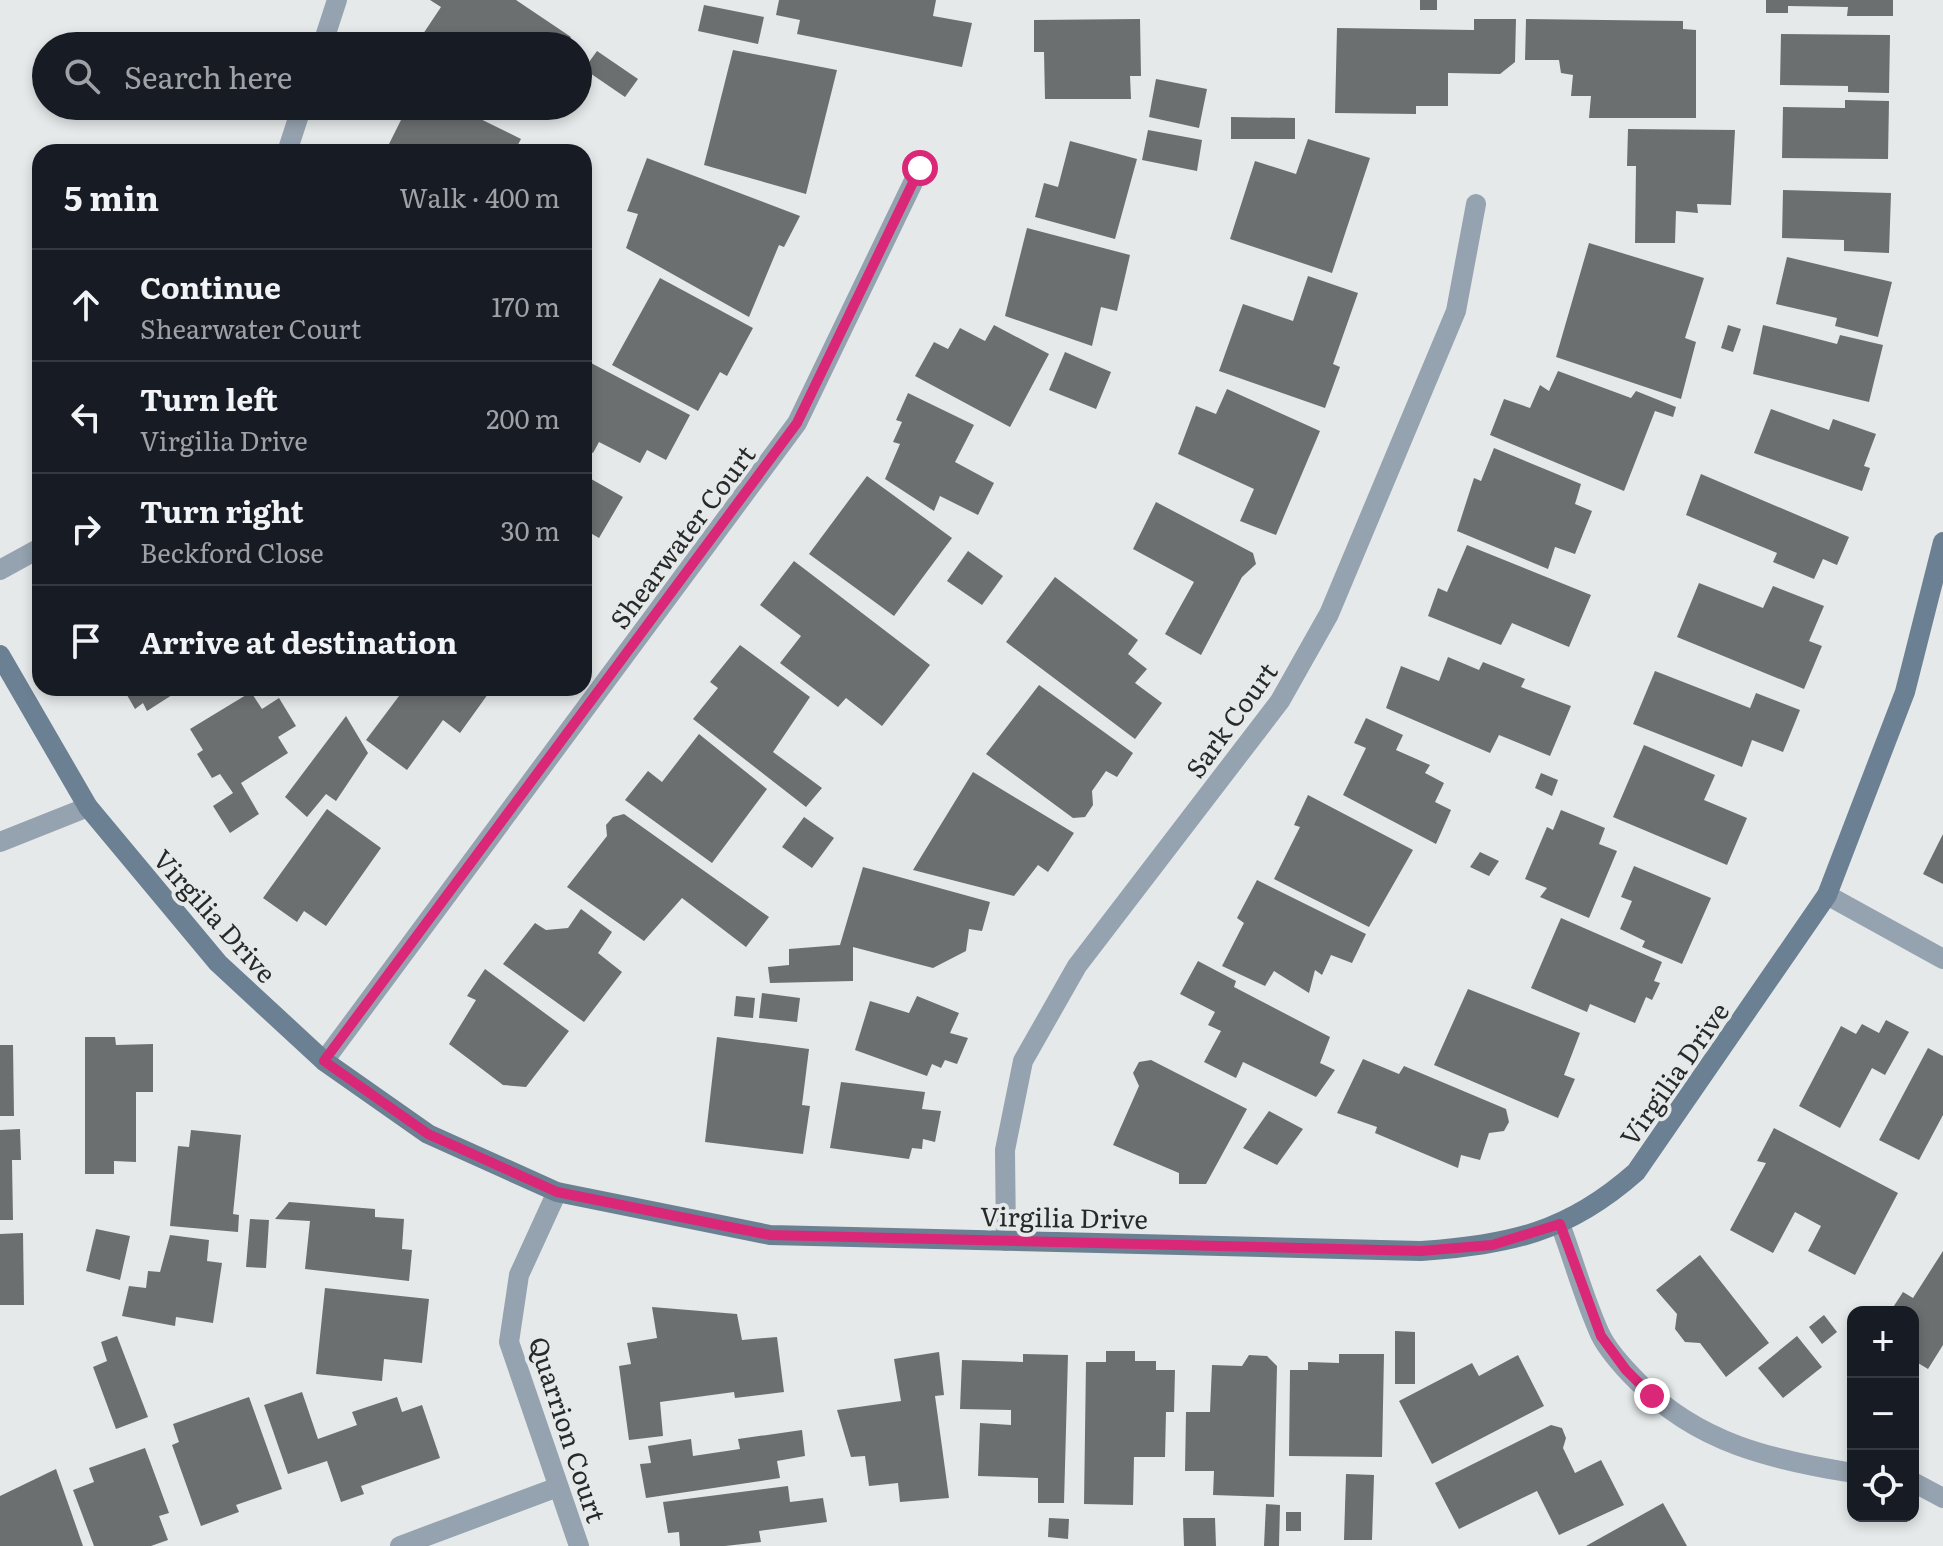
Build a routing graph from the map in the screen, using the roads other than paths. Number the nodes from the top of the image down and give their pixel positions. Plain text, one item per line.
1 (337, 0) edge
2 (327, 32) edge
3 (297, 120) edge
4 (290, 144) edge
5 (920, 168) dead end
6 (1476, 204) dead end
7 (1943, 542) edge
8 (32, 552) edge
9 (0, 570) edge
10 (0, 655) edge
11 (88, 807) junction
12 (0, 842) edge
13 (1827, 895) junction
14 (1943, 959) edge
15 (324, 1061) junction
16 (557, 1192) junction
17 (1560, 1224) junction
18 (1006, 1241) junction
19 (1847, 1472) edge
20 (1919, 1485) edge
21 (558, 1487) junction
22 (1943, 1498) edge
23 (400, 1546) edge
24 (579, 1546) edge

1 - 2 street
3 - 4 street
5 - 15 street, Shearwater Court
6 - 18 street, Sark Court
7 - 13 street, Virgilia Drive
8 - 9 street
10 - 11 street, Virgilia Drive
11 - 12 street
11 - 15 street, Virgilia Drive
13 - 14 street
13 - 17 street, Virgilia Drive
15 - 16 street, Virgilia Drive
16 - 18 street, Virgilia Drive
16 - 21 street, Quarrion Court
17 - 18 street, Virgilia Drive
17 - 19 street
20 - 22 street
21 - 23 street
21 - 24 street, Quarrion Court

